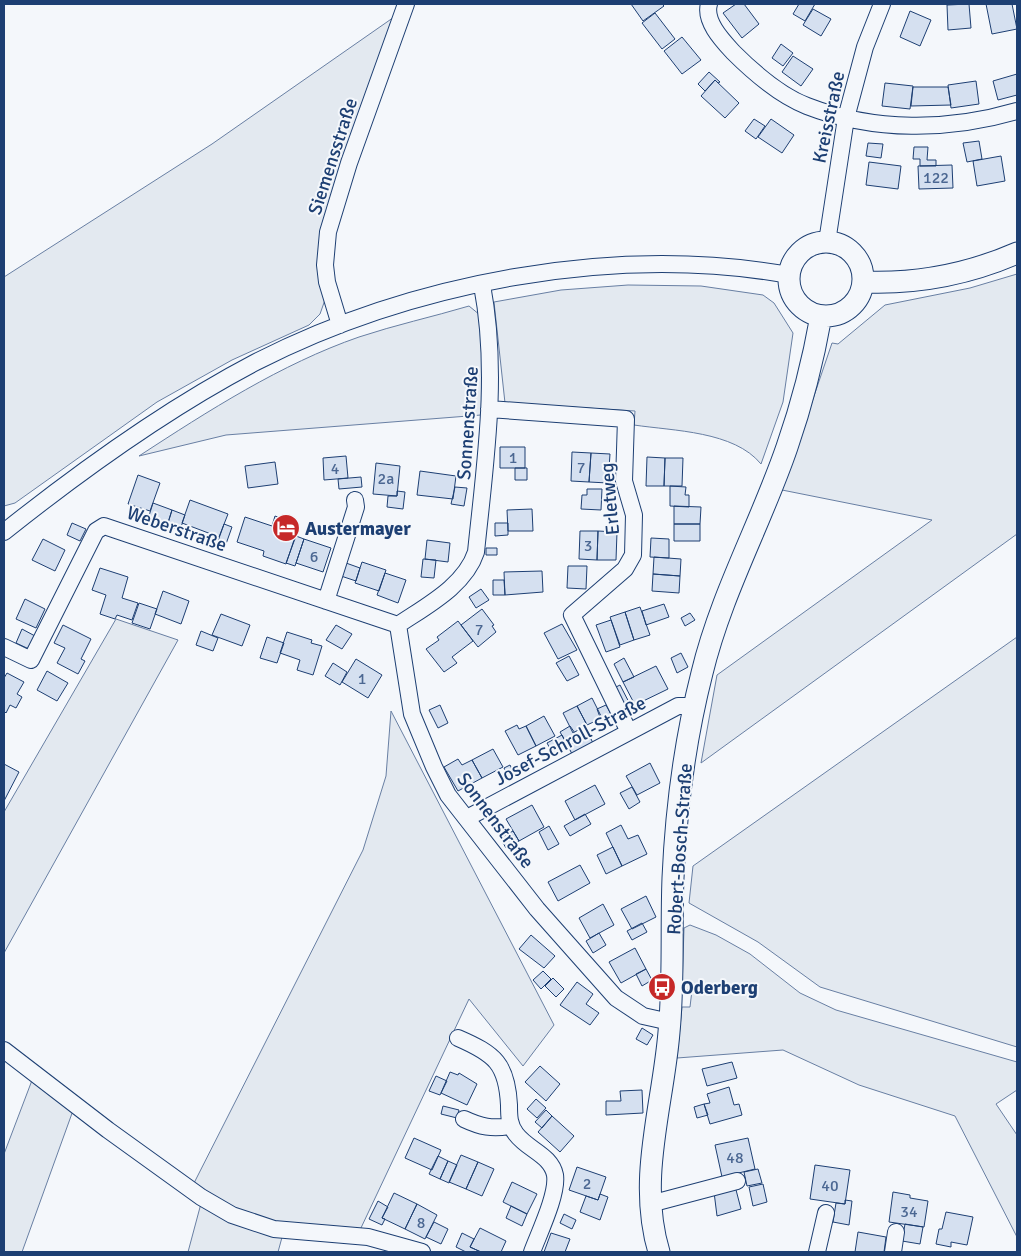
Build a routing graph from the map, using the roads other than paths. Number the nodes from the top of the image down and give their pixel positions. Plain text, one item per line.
1 (406, 4) edge
2 (709, 4) edge
3 (882, 4) edge
4 (1017, 111) edge
5 (846, 118) junction
6 (827, 242) junction
7 (1017, 253) edge
8 (789, 275) junction
9 (864, 282) junction
10 (482, 285) junction
11 (821, 316) junction
12 (340, 325) junction
13 (489, 409) junction
14 (355, 500) dead end
15 (4, 532) edge
16 (326, 601) junction
17 (398, 625) junction
18 (4, 647) edge
19 (694, 706) junction
20 (629, 732) junction
21 (467, 818) junction
22 (670, 1022) junction
23 (458, 1038) dead end
24 (4, 1050) edge
25 (464, 1119) dead end
26 (510, 1126) junction
27 (737, 1180) dead end
28 (650, 1204) junction
29 (826, 1213) dead end
30 (896, 1232) dead end
31 (422, 1252) edge
32 (532, 1252) edge
33 (659, 1252) edge
34 (817, 1252) edge
35 (893, 1252) edge

1 - 12 street, Siemensstraße
2 - 5 street
3 - 5 street, Kreisstraße
4 - 5 street
5 - 6 street, Kreisstraße
6 - 8 main road
6 - 9 main road
7 - 9 main road
8 - 10 street
8 - 11 main road
9 - 11 main road
10 - 12 street
10 - 13 street, Sonnenstraße
11 - 19 main road, Robert-Bosch-Straße
12 - 15 street
13 - 17 street, Sonnenstraße
13 - 20 street, Erletweg
14 - 16 street
16 - 17 street, Weberstraße
16 - 18 street, Weberstraße
17 - 21 street, Sonnenstraße
19 - 20 street, Josef-Schroll-Straße
19 - 22 main road, Robert-Bosch-Straße
20 - 21 street, Josef-Schroll-Straße
21 - 22 street, Sonnenstraße
22 - 28 main road, Robert-Bosch-Straße
23 - 26 street
24 - 31 street
25 - 26 street
26 - 32 street
27 - 28 street
28 - 33 main road, Robert-Bosch-Straße
29 - 34 street
30 - 35 street

